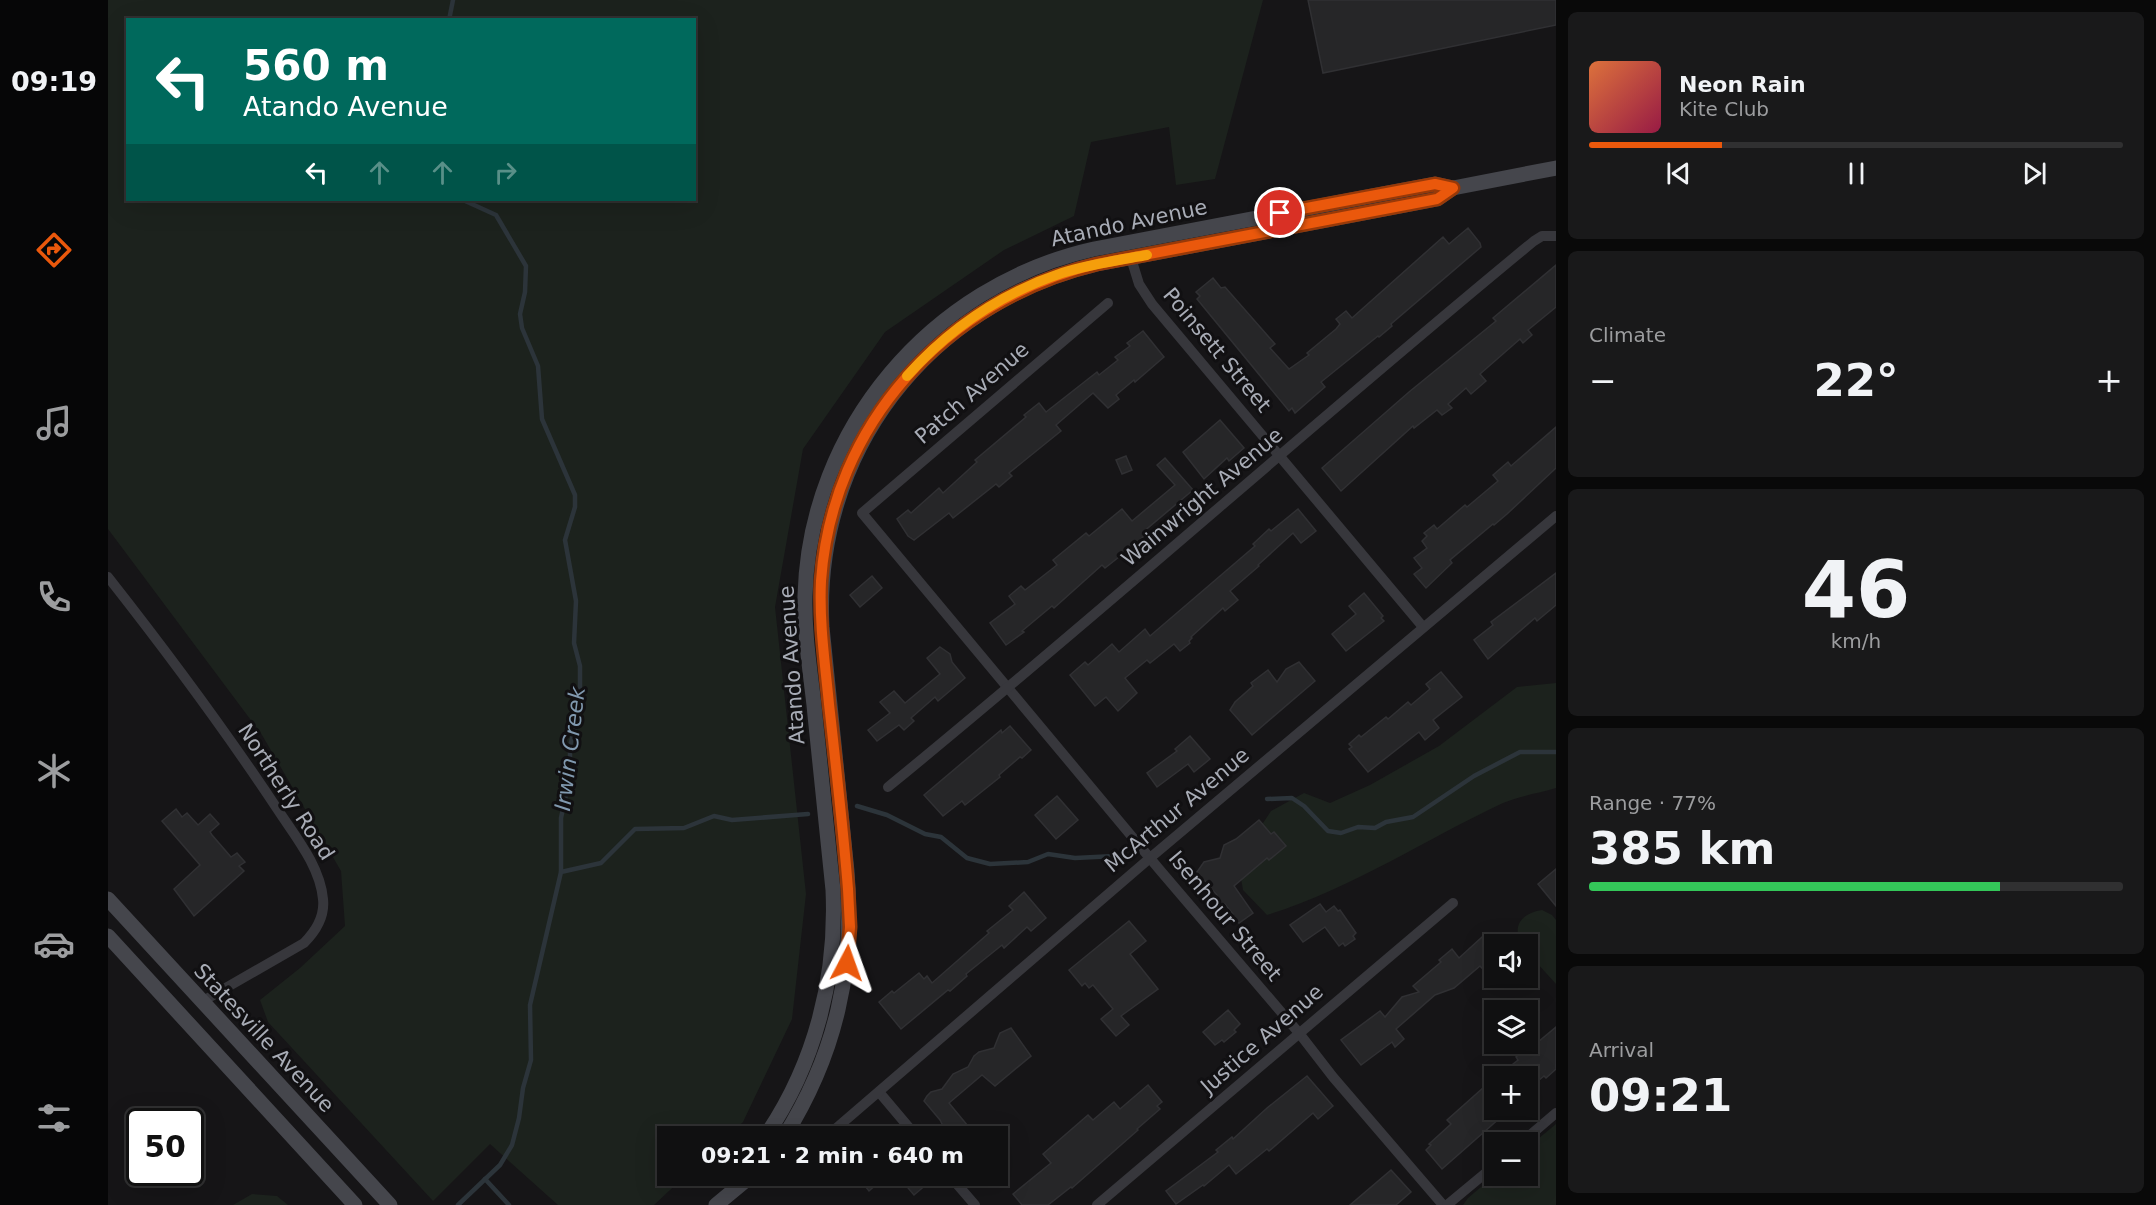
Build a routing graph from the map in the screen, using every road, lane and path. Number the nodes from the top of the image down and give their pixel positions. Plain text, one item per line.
1 (1556, 168) edge
2 (1453, 188) junction
3 (1556, 236) edge
4 (1131, 258) junction
5 (1108, 303) dead end
6 (1280, 456) junction
7 (862, 513) joint
8 (1556, 516) edge
9 (108, 577) edge
10 (1423, 627) junction
11 (1006, 687) junction
12 (888, 787) dead end
13 (1150, 858) junction
14 (108, 899) edge
15 (1453, 903) dead end
16 (108, 936) edge
17 (203, 1001) junction
18 (1299, 1033) junction
19 (879, 1092) junction
20 (1556, 1113) edge
21 (772, 1126) edge
22 (790, 1126) edge
23 (839, 1126) edge
24 (908, 1126) edge
25 (1534, 1132) edge
26 (1484, 1174) edge
27 (733, 1186) edge
28 (738, 1186) edge
29 (959, 1186) edge
30 (730, 1192) junction
31 (356, 1205) edge
32 (390, 1205) edge
33 (716, 1205) edge
34 (975, 1205) edge
35 (1097, 1205) edge
36 (1443, 1205) edge
37 (1448, 1205) edge

1 - 2 main road, Atando Avenue
2 - 4 main road, Atando Avenue
2 - 21 main road, Atando Avenue
3 - 6 street, Wainwright Avenue
4 - 6 street, Poinsett Street
4 - 22 main road, Atando Avenue
5 - 7 street, Patch Avenue
6 - 10 street, Poinsett Street
6 - 11 street, Wainwright Avenue
7 - 11 street, Isenhour Street
8 - 10 street, McArthur Avenue
9 - 17 street, Northerly Road
10 - 13 street, McArthur Avenue
11 - 12 street, Wainwright Avenue
11 - 13 street, Isenhour Street
13 - 18 street, Isenhour Street
13 - 19 street, McArthur Avenue
14 - 17 main road, Statesville Avenue
15 - 18 street, Justice Avenue
16 - 31 main road
17 - 32 main road, Statesville Avenue
18 - 35 street, Justice Avenue
18 - 36 street, Isenhour Street
19 - 23 street, McArthur Avenue
19 - 24 street
20 - 25 street
26 - 37 street
27 - 30 main road
28 - 30 main road
29 - 34 street
30 - 33 main road

